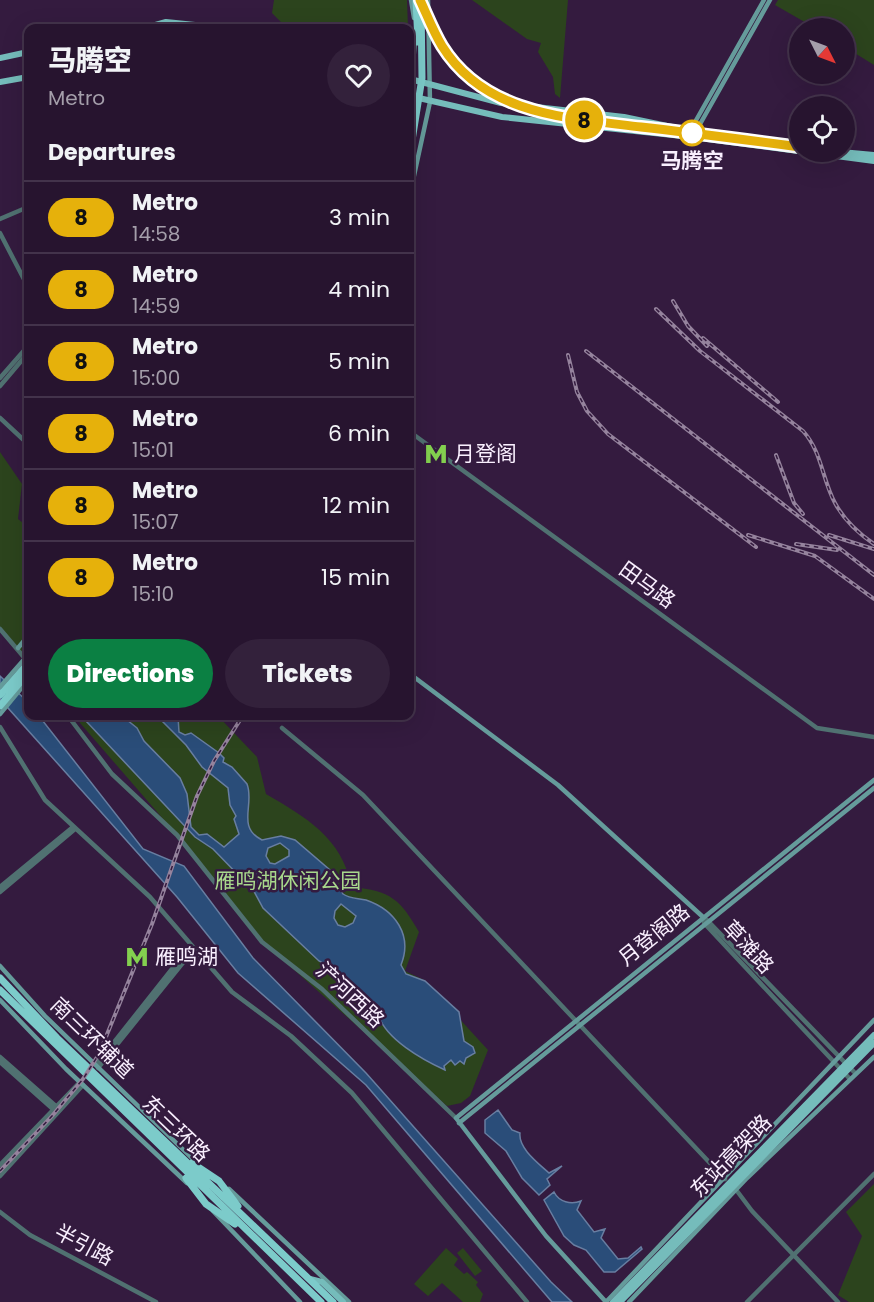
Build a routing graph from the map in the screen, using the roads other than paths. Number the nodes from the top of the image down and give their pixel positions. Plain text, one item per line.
1 (411, 0) edge
2 (416, 0) edge
3 (421, 0) edge
4 (428, 0) edge
5 (764, 0) edge
6 (770, 0) edge
7 (159, 24) edge
8 (185, 24) edge
9 (414, 24) edge
10 (414, 28) edge
11 (414, 48) edge
12 (24, 53) edge
13 (0, 58) edge
14 (24, 78) edge
15 (414, 81) edge
16 (0, 82) edge
17 (431, 84) junction
18 (414, 97) edge
19 (430, 102) junction
20 (414, 104) edge
21 (414, 128) edge
22 (693, 133) junction
23 (789, 144) edge
24 (855, 153) edge
25 (874, 155) edge
26 (874, 161) edge
27 (414, 176) edge
28 (24, 209) edge
29 (0, 219) edge
30 (0, 233) edge
31 (17, 263) junction
32 (24, 274) edge
33 (24, 278) edge
34 (24, 351) edge
35 (24, 358) edge
36 (0, 378) edge
37 (0, 386) edge
38 (0, 418) edge
39 (414, 437) edge
40 (24, 440) edge
41 (0, 629) edge
42 (24, 641) edge
43 (18, 648) junction
44 (24, 657) edge
45 (24, 660) edge
46 (24, 668) edge
47 (414, 677) edge
48 (24, 678) edge
49 (24, 685) edge
50 (0, 687) edge
51 (0, 695) edge
52 (0, 706) edge
53 (0, 714) edge
54 (71, 720) edge
55 (0, 727) edge
56 (282, 728) dead end
57 (874, 737) edge
58 (874, 780) edge
59 (874, 788) edge
60 (74, 828) junction
61 (0, 887) edge
62 (0, 892) edge
63 (705, 920) junction
64 (193, 947) junction
65 (0, 966) edge
66 (0, 978) edge
67 (0, 990) edge
68 (0, 1000) edge
69 (576, 1019) junction
70 (874, 1020) edge
71 (580, 1025) junction
72 (874, 1035) edge
73 (874, 1043) edge
74 (0, 1057) edge
75 (874, 1057) edge
76 (837, 1060) junction
77 (0, 1062) edge
78 (97, 1067) junction
79 (855, 1073) junction
80 (849, 1078) junction
81 (81, 1083) junction
82 (57, 1110) junction
83 (458, 1120) junction
84 (174, 1150) junction
85 (165, 1154) junction
86 (0, 1165) edge
87 (874, 1174) edge
88 (0, 1176) edge
89 (724, 1178) junction
90 (219, 1181) junction
91 (736, 1190) junction
92 (206, 1204) junction
93 (0, 1212) edge
94 (250, 1234) junction
95 (276, 1248) junction
96 (793, 1256) junction
97 (308, 1278) junction
98 (305, 1287) junction
99 (156, 1302) edge
100 (300, 1302) edge
101 (316, 1302) edge
102 (321, 1302) edge
103 (333, 1302) edge
104 (343, 1302) edge
105 (349, 1302) edge
106 (527, 1302) edge
107 (606, 1302) edge
108 (613, 1302) edge
109 (620, 1302) edge
110 (629, 1302) edge
111 (747, 1302) edge
112 (838, 1302) edge

1 - 9 main road
2 - 20 highway, bridge
3 - 21 highway, bridge
4 - 17 main road
5 - 22 main road
6 - 22 main road
7 - 8 main road
10 - 11 main road
12 - 13 main road
14 - 16 main road
15 - 17 main road
17 - 19 main road
17 - 22 main road
18 - 19 main road
19 - 22 main road
19 - 27 main road
22 - 23 main road
22 - 26 main road
24 - 25 main road
28 - 29 street
30 - 31 street
31 - 32 street
31 - 33 street
34 - 36 street
35 - 37 street
38 - 40 street
39 - 57 street, 田马路
41 - 43 street
42 - 43 main road
43 - 44 street
45 - 50 main road, bridge
46 - 51 highway
47 - 63 main road
48 - 52 highway
49 - 53 main road
54 - 83 street, 浐河西路
55 - 60 street
56 - 69 street
58 - 63 main road, 月登阁路
59 - 63 main road, 月登阁路
60 - 61 street
60 - 62 street
60 - 64 street
63 - 69 main road, 月登阁路
63 - 71 main road, 月登阁路
63 - 76 street, 草滩路
64 - 78 street
64 - 106 street
65 - 78 main road, 南三环辅道
66 - 84 highway, 东三环路
67 - 85 highway, 东三环路
68 - 81 main road, 南三环辅道
69 - 71 street
69 - 83 main road, 月登阁路
70 - 76 main road
71 - 83 main road, 月登阁路
71 - 89 street
72 - 108 main road, 东站高架路, bridge
73 - 109 main road, 东站高架路, bridge
74 - 82 street
75 - 79 main road
76 - 79 street, 草滩路
76 - 80 street, 草滩路
76 - 89 main road
77 - 82 street
78 - 90 main road, 南三环辅道
79 - 80 main road
80 - 91 main road
81 - 82 street
81 - 92 main road, 南三环辅道
82 - 86 street
82 - 88 street
83 - 107 main road, 浐河西路
84 - 90 highway
84 - 95 highway, 东三环路
85 - 92 highway
85 - 94 highway, 东三环路
87 - 96 street
89 - 91 street
89 - 107 main road
90 - 95 highway
90 - 105 main road, 南三环辅道
91 - 96 street
91 - 110 main road
92 - 94 highway
92 - 100 main road, 南三环辅道
93 - 99 street, 半引路
94 - 98 highway, 东三环路
95 - 97 highway, 东三环路
96 - 111 street
96 - 112 street
97 - 103 highway, 东三环路
97 - 104 main road
98 - 101 main road
98 - 102 highway, 东三环路

